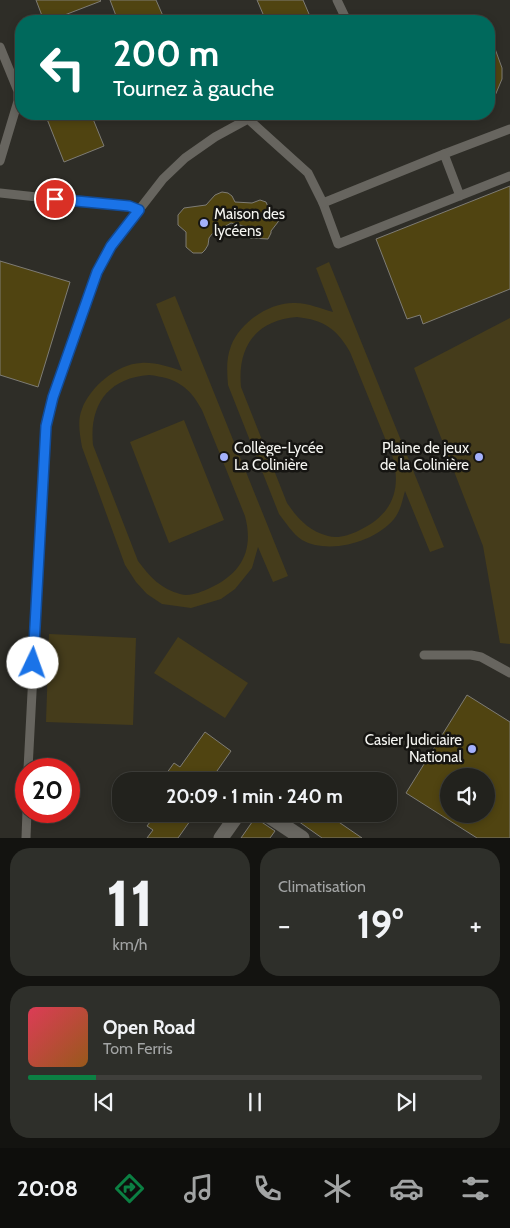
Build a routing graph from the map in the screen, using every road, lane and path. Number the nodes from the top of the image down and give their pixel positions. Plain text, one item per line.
1 (337, 0) edge
2 (344, 15) edge
3 (0, 47) edge
4 (15, 84) edge
5 (15, 110) edge
6 (246, 120) edge
7 (249, 120) edge
8 (510, 129) edge
9 (444, 154) junction
10 (0, 160) edge
11 (510, 176) edge
12 (0, 193) edge
13 (460, 196) junction
14 (323, 203) junction
15 (139, 210) junction
16 (424, 655) dead end
17 (510, 673) edge
18 (28, 758) edge
19 (232, 822) edge
20 (278, 822) edge
21 (27, 823) edge
22 (26, 838) edge
23 (221, 838) edge
24 (302, 838) edge

1 - 2 lane
3 - 4 lane
5 - 10 lane
6 - 15 lane
7 - 14 lane
8 - 9 lane
9 - 13 lane
9 - 14 lane
11 - 13 lane
12 - 15 lane
13 - 14 lane
15 - 18 lane
16 - 17 lane
19 - 23 street
20 - 24 street
21 - 22 lane

